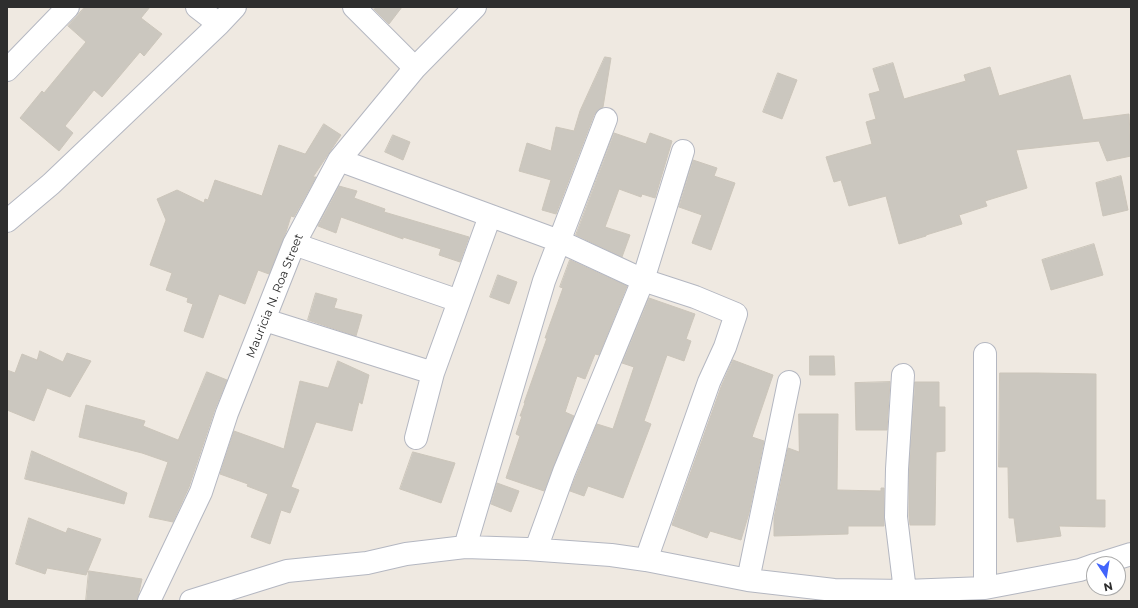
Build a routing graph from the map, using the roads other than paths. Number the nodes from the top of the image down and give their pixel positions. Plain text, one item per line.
1 (68, 7) edge
2 (197, 7) edge
3 (235, 7) edge
4 (354, 7) edge
5 (475, 7) edge
6 (219, 24) junction
7 (415, 68) junction
8 (7, 70) edge
9 (606, 119) dead end
10 (683, 151) dead end
11 (339, 160) junction
12 (490, 216) junction
13 (7, 221) edge
14 (559, 242) junction
15 (294, 244) junction
16 (643, 280) junction
17 (459, 301) junction
18 (265, 320) junction
19 (985, 354) dead end
20 (433, 373) junction
21 (903, 375) dead end
22 (789, 382) dead end
23 (416, 438) dead end
24 (465, 547) junction
25 (536, 550) junction
26 (646, 560) junction
27 (1086, 568) edge
28 (748, 580) junction
29 (985, 588) junction
30 (905, 591) junction
31 (149, 601) edge
32 (191, 601) edge

1 - 8 street
2 - 6 street
3 - 6 street
4 - 7 street
5 - 7 street, Mauricia N. Roa Street
6 - 13 street
7 - 11 street, Mauricia N. Roa Street
9 - 14 street
10 - 16 street
11 - 12 street
11 - 15 street, Mauricia N. Roa Street
12 - 14 street
12 - 17 street
14 - 16 street
14 - 24 street
15 - 17 street
15 - 18 street, Mauricia N. Roa Street
16 - 25 street
16 - 26 street
17 - 20 street
18 - 20 street
18 - 31 street, Mauricia N. Roa Street
19 - 29 street
20 - 23 street
21 - 30 street
22 - 28 street
24 - 25 street
24 - 32 street
25 - 26 street
26 - 28 street
27 - 29 street
28 - 30 street
29 - 30 street

